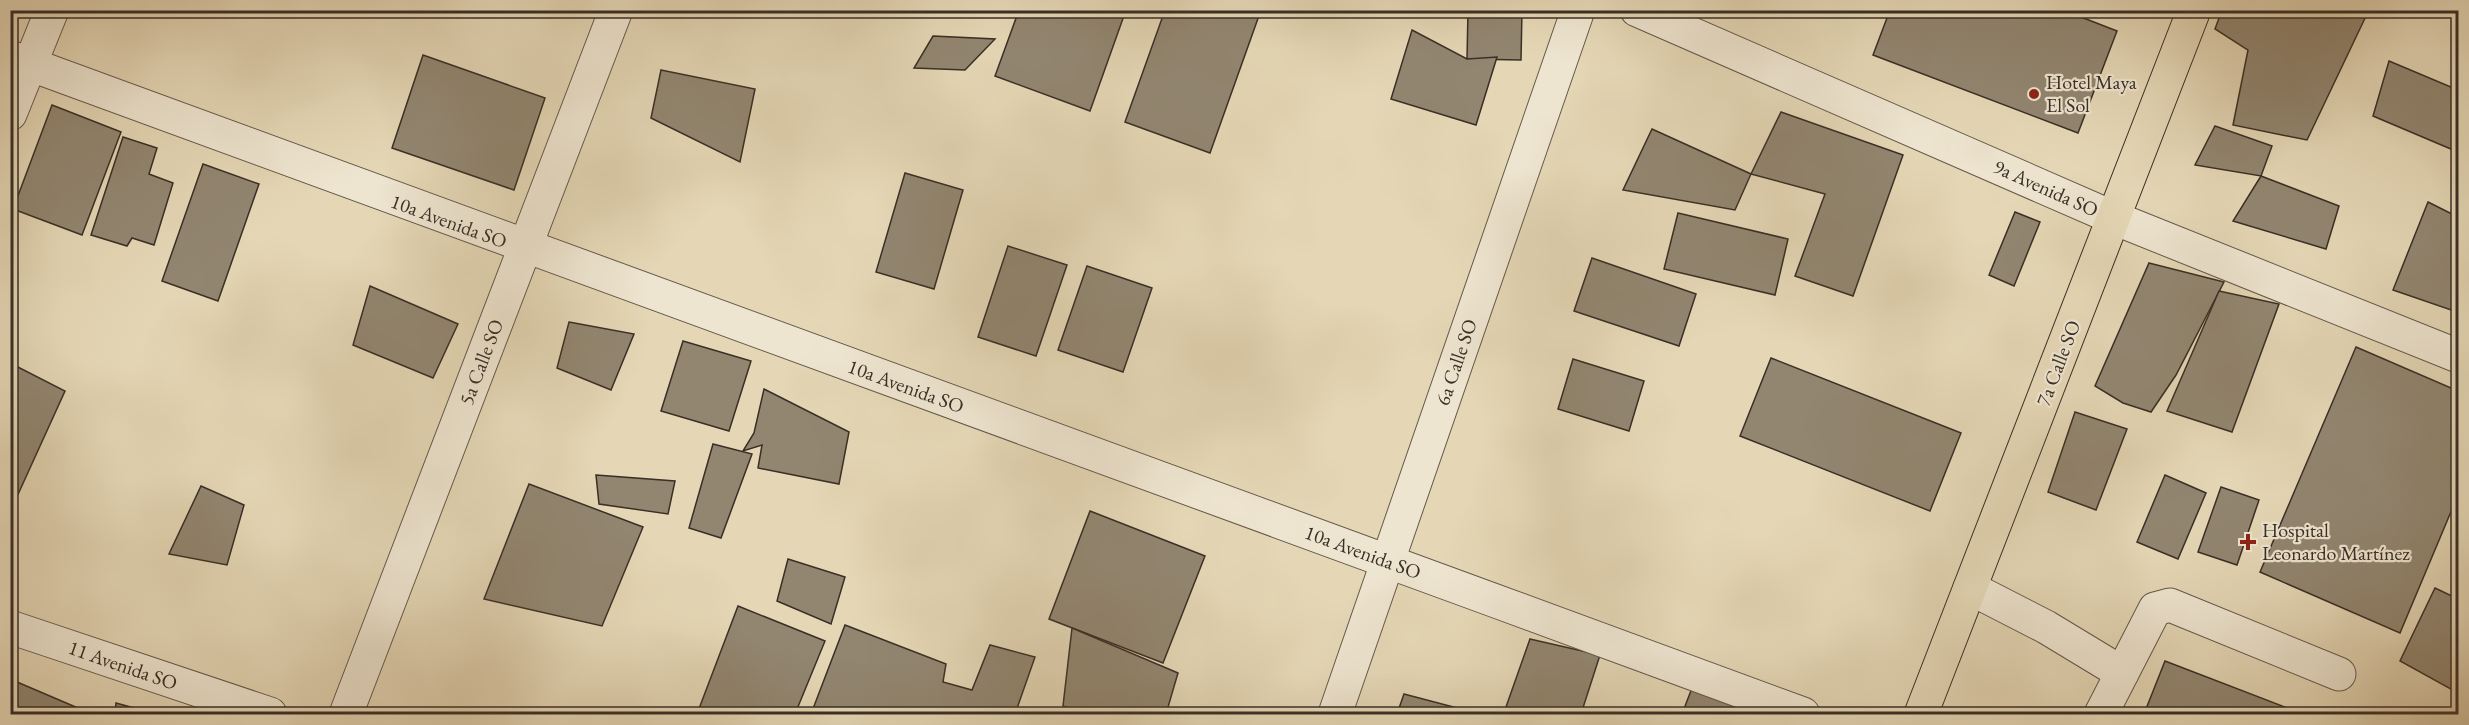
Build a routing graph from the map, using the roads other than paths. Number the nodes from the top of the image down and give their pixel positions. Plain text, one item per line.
1 (52, 10) edge
2 (616, 10) edge
3 (1578, 10) edge
4 (1637, 10) edge
5 (2194, 10) edge
6 (21, 60) edge
7 (10, 114) edge
8 (2114, 218) junction
9 (524, 249) junction
10 (2458, 356) edge
11 (1387, 560) junction
12 (1970, 588) junction
13 (10, 627) edge
14 (2122, 673) junction
15 (2339, 674) dead end
16 (270, 714) edge
17 (346, 714) edge
18 (1335, 714) edge
19 (1803, 714) edge
20 (1921, 714) edge
21 (2102, 714) edge

1 - 6 street
2 - 9 street, 5a Calle SO
3 - 11 street, 6a Calle SO
4 - 8 street, 9a Avenida SO
5 - 8 main road, 7a Calle SO
6 - 7 street
6 - 9 street, 10a Avenida SO
8 - 10 street, 9a Avenida SO
8 - 12 main road, 7a Calle SO
9 - 11 street, 10a Avenida SO
9 - 17 street, 5a Calle SO
11 - 18 street, 6a Calle SO
11 - 19 street, 10a Avenida SO
12 - 14 street
12 - 20 main road, 7a Calle SO
13 - 16 street, 11 Avenida SO
14 - 15 street
14 - 21 street

